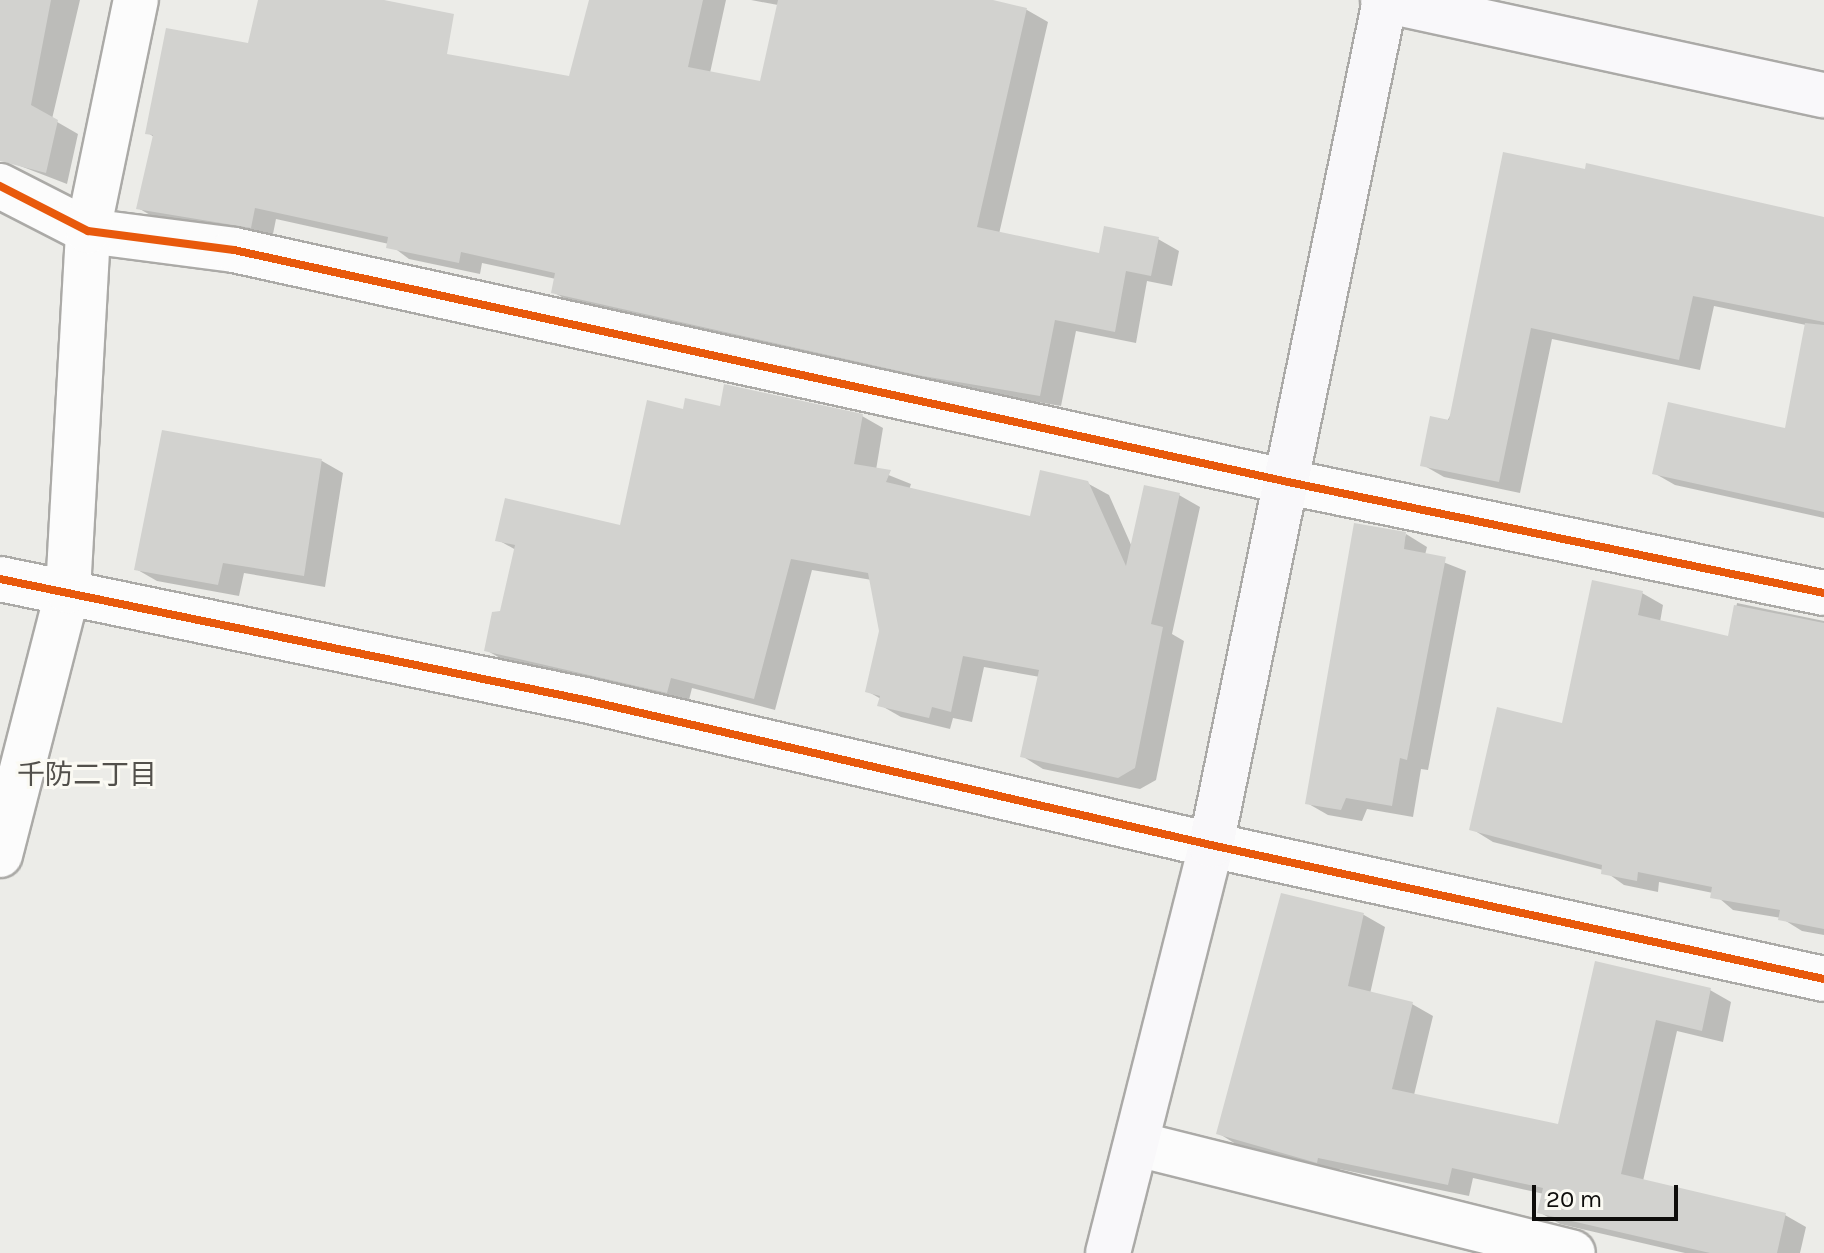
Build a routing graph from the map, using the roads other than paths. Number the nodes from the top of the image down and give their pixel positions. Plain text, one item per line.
1 (136, 0) edge
2 (1385, 0) edge
3 (1824, 95) edge
4 (0, 186) edge
5 (88, 231) junction
6 (1288, 482) junction
7 (0, 579) edge
8 (68, 591) junction
9 (1824, 593) edge
10 (1211, 845) junction
11 (0, 855) edge
12 (1824, 979) edge
13 (1137, 1144) junction
14 (1108, 1253) edge
15 (1573, 1253) edge

1 - 5 street
2 - 3 street
2 - 6 street
4 - 5 street
5 - 6 street
5 - 8 street
6 - 9 street
6 - 10 street
7 - 8 street
8 - 10 street
8 - 11 street
10 - 12 street
10 - 13 street
13 - 14 street
13 - 15 street

